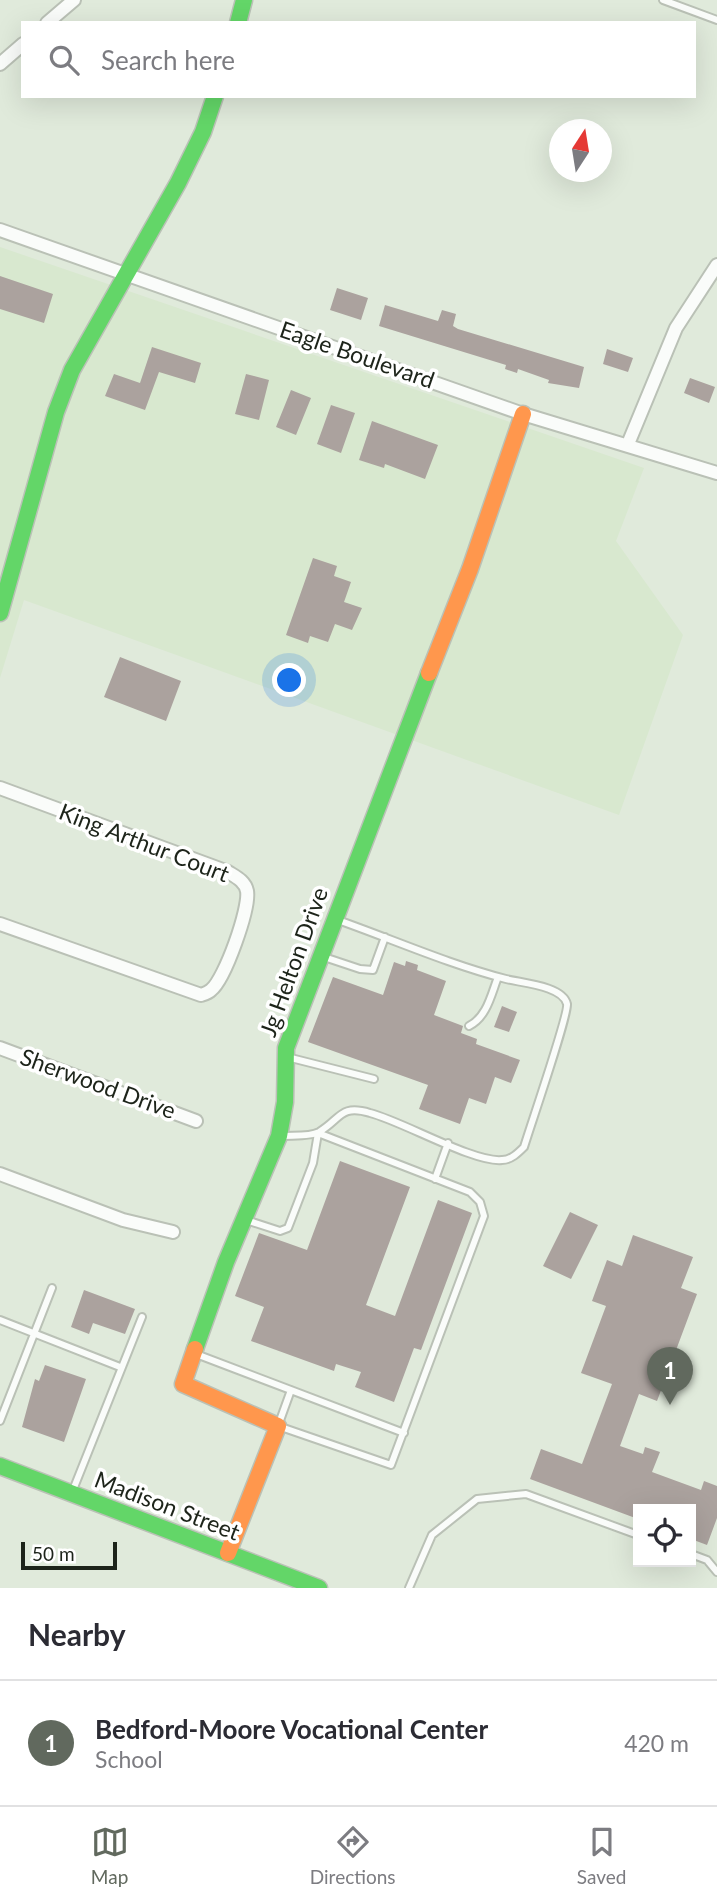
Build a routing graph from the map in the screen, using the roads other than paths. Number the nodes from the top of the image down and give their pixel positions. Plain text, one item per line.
1 (74, 0) edge
2 (244, 0) edge
3 (663, 0) edge
4 (717, 20) edge
5 (49, 21) edge
6 (239, 21) edge
7 (21, 46) edge
8 (0, 64) edge
9 (214, 98) edge
10 (0, 230) edge
11 (717, 265) edge
12 (128, 274) junction
13 (523, 414) junction
14 (628, 443) junction
15 (717, 473) edge
16 (5, 572) edge
17 (0, 612) edge
18 (0, 788) edge
19 (335, 919) junction
20 (0, 924) edge
21 (385, 937) junction
22 (322, 956) junction
23 (498, 977) junction
24 (469, 1026) dead end
25 (0, 1048) edge
26 (285, 1056) junction
27 (374, 1079) dead end
28 (196, 1121) dead end
29 (318, 1133) junction
30 (279, 1136) junction
31 (448, 1143) junction
32 (0, 1174) edge
33 (435, 1179) junction
34 (244, 1219) junction
35 (173, 1232) dead end
36 (52, 1288) dead end
37 (142, 1317) dead end
38 (0, 1320) edge
39 (34, 1334) junction
40 (194, 1353) junction
41 (120, 1367) junction
42 (291, 1390) junction
43 (0, 1421) edge
44 (278, 1426) junction
45 (404, 1433) junction
46 (0, 1466) edge
47 (72, 1494) junction
48 (633, 1533) edge
49 (228, 1553) junction
50 (696, 1556) edge
51 (717, 1572) edge
52 (293, 1584) edge
53 (318, 1588) edge
54 (409, 1588) edge

1 - 5 street
2 - 6 street
3 - 4 lane
7 - 8 street
9 - 12 street
10 - 12 street, Eagle Boulevard
11 - 14 street
12 - 13 street, Eagle Boulevard
12 - 16 street
13 - 14 street, Eagle Boulevard
13 - 19 street, Jg Helton Drive
14 - 15 street, Eagle Boulevard
16 - 17 street
18 - 20 street, King Arthur Court
19 - 21 lane
19 - 22 street, Jg Helton Drive
21 - 22 lane
21 - 23 lane
22 - 26 street, Jg Helton Drive
23 - 24 lane
23 - 31 lane
25 - 28 street, Sherwood Drive
26 - 27 lane
26 - 30 street, Jg Helton Drive
29 - 30 lane
29 - 31 lane
29 - 33 lane
29 - 34 lane
30 - 34 street, Jg Helton Drive
31 - 33 lane
32 - 35 street
33 - 45 lane
34 - 40 street, Jg Helton Drive
36 - 39 lane
37 - 41 lane
38 - 39 lane
39 - 41 lane
39 - 43 lane
40 - 42 lane
40 - 44 street, Jg Helton Drive
41 - 47 lane
42 - 44 lane
42 - 45 lane
44 - 45 lane
44 - 49 street
46 - 47 street, Madison Street
47 - 49 street, Madison Street
48 - 54 lane
49 - 52 street, Madison Street
50 - 51 lane
52 - 53 street, Madison Street

